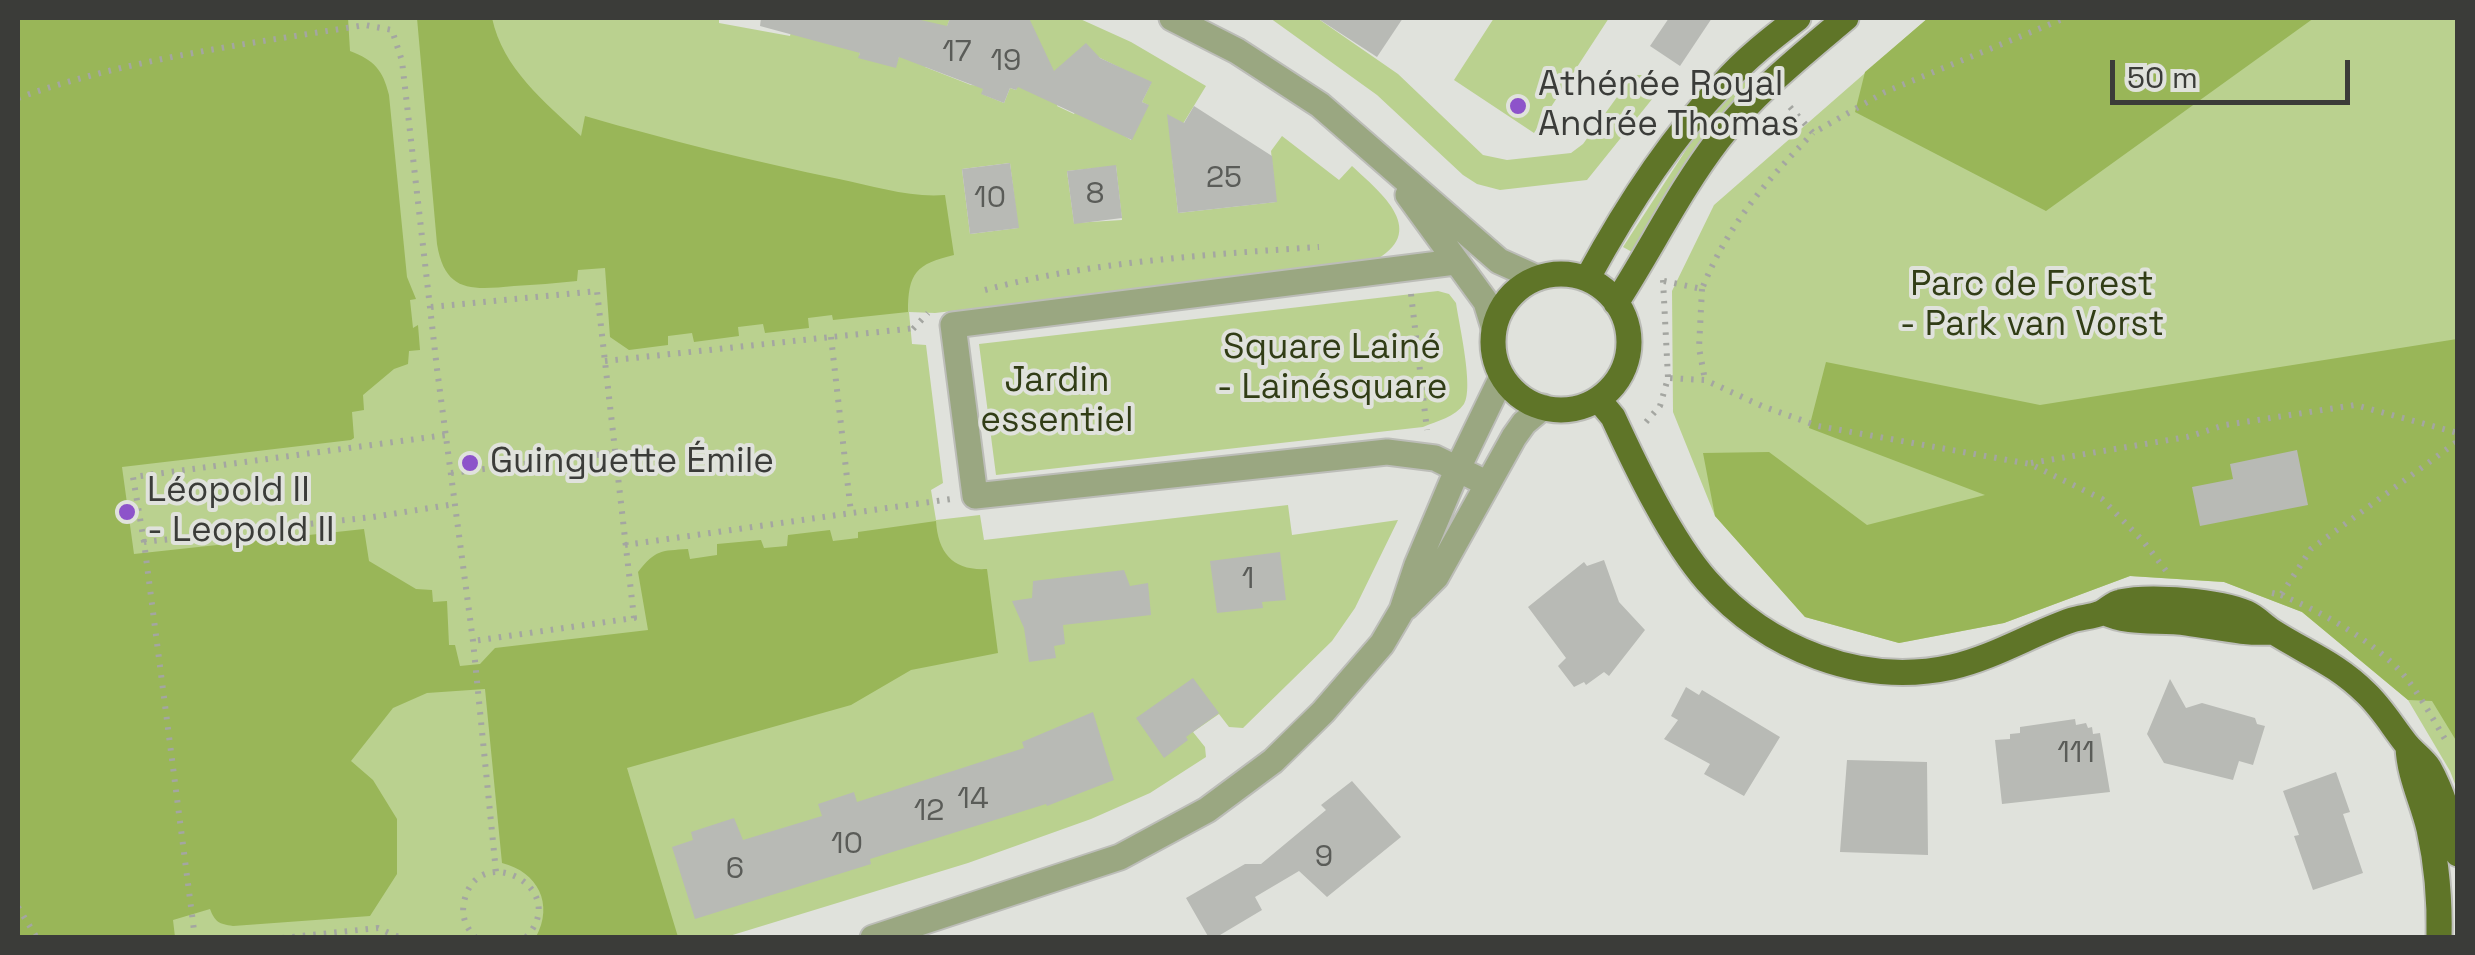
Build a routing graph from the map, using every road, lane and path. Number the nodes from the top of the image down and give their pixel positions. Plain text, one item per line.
1 (1172, 18) edge
2 (1798, 18) edge
3 (1846, 18) edge
4 (2065, 18) edge
5 (18, 98) edge
6 (1790, 106) dead end
7 (1813, 133) junction
8 (1388, 166) junction
9 (1455, 262) junction
10 (1653, 275) dead end
11 (1536, 278) junction
12 (1587, 279) junction
13 (1664, 281) junction
14 (1411, 288) dead end
15 (1702, 289) junction
16 (1616, 302) junction
17 (432, 306) junction
18 (952, 325) junction
19 (1494, 328) junction
20 (831, 337) junction
21 (605, 361) junction
22 (1502, 377) junction
23 (1668, 378) junction
24 (1705, 380) junction
25 (1598, 399) junction
26 (1543, 407) junction
27 (1646, 423) dead end
28 (1427, 431) dead end
29 (446, 436) junction
30 (2458, 437) edge
31 (614, 452) junction
32 (2030, 464) junction
33 (1458, 468) junction
34 (451, 473) junction
35 (1486, 484) junction
36 (975, 496) junction
37 (456, 504) junction
38 (852, 513) junction
39 (144, 542) junction
40 (625, 545) junction
41 (2178, 575) dead end
42 (2264, 591) dead end
43 (2281, 595) junction
44 (1402, 610) junction
45 (474, 641) junction
46 (2408, 746) junction
47 (2449, 746) dead end
48 (2458, 854) edge
49 (496, 872) junction
50 (18, 908) edge
51 (37, 938) edge
52 (196, 938) edge
53 (282, 938) edge
54 (401, 938) edge
55 (476, 938) edge
56 (525, 938) edge
57 (873, 938) edge
58 (2439, 938) edge

1 - 8 street
2 - 12 main road
3 - 16 main road
4 - 7 path
5 - 17 path
6 - 7 path
7 - 15 path
8 - 9 street
8 - 11 street
9 - 18 street
9 - 19 street
10 - 13 path
11 - 12 main road
11 - 19 main road
12 - 16 main road
13 - 15 path
13 - 23 path
14 - 28 path
15 - 24 path
16 - 25 main road
17 - 21 path
17 - 29 path
18 - 20 path
18 - 36 street
19 - 22 main road
20 - 21 path
20 - 38 path
21 - 31 path
22 - 26 main road
22 - 33 street
23 - 24 path
23 - 27 path
24 - 32 path
25 - 26 main road
25 - 46 main road
26 - 35 street
29 - 34 path
29 - 39 path
30 - 32 path
30 - 43 path
31 - 34 path
31 - 40 path
32 - 41 path
33 - 35 street
33 - 36 street
33 - 44 street
34 - 37 path
35 - 44 street
36 - 38 path
37 - 39 path
37 - 45 path
38 - 40 path
39 - 52 path
40 - 45 path
42 - 43 path
43 - 47 path
44 - 57 street
45 - 49 path
46 - 48 main road
46 - 58 main road
49 - 55 path
49 - 56 path
50 - 51 path
53 - 54 path

